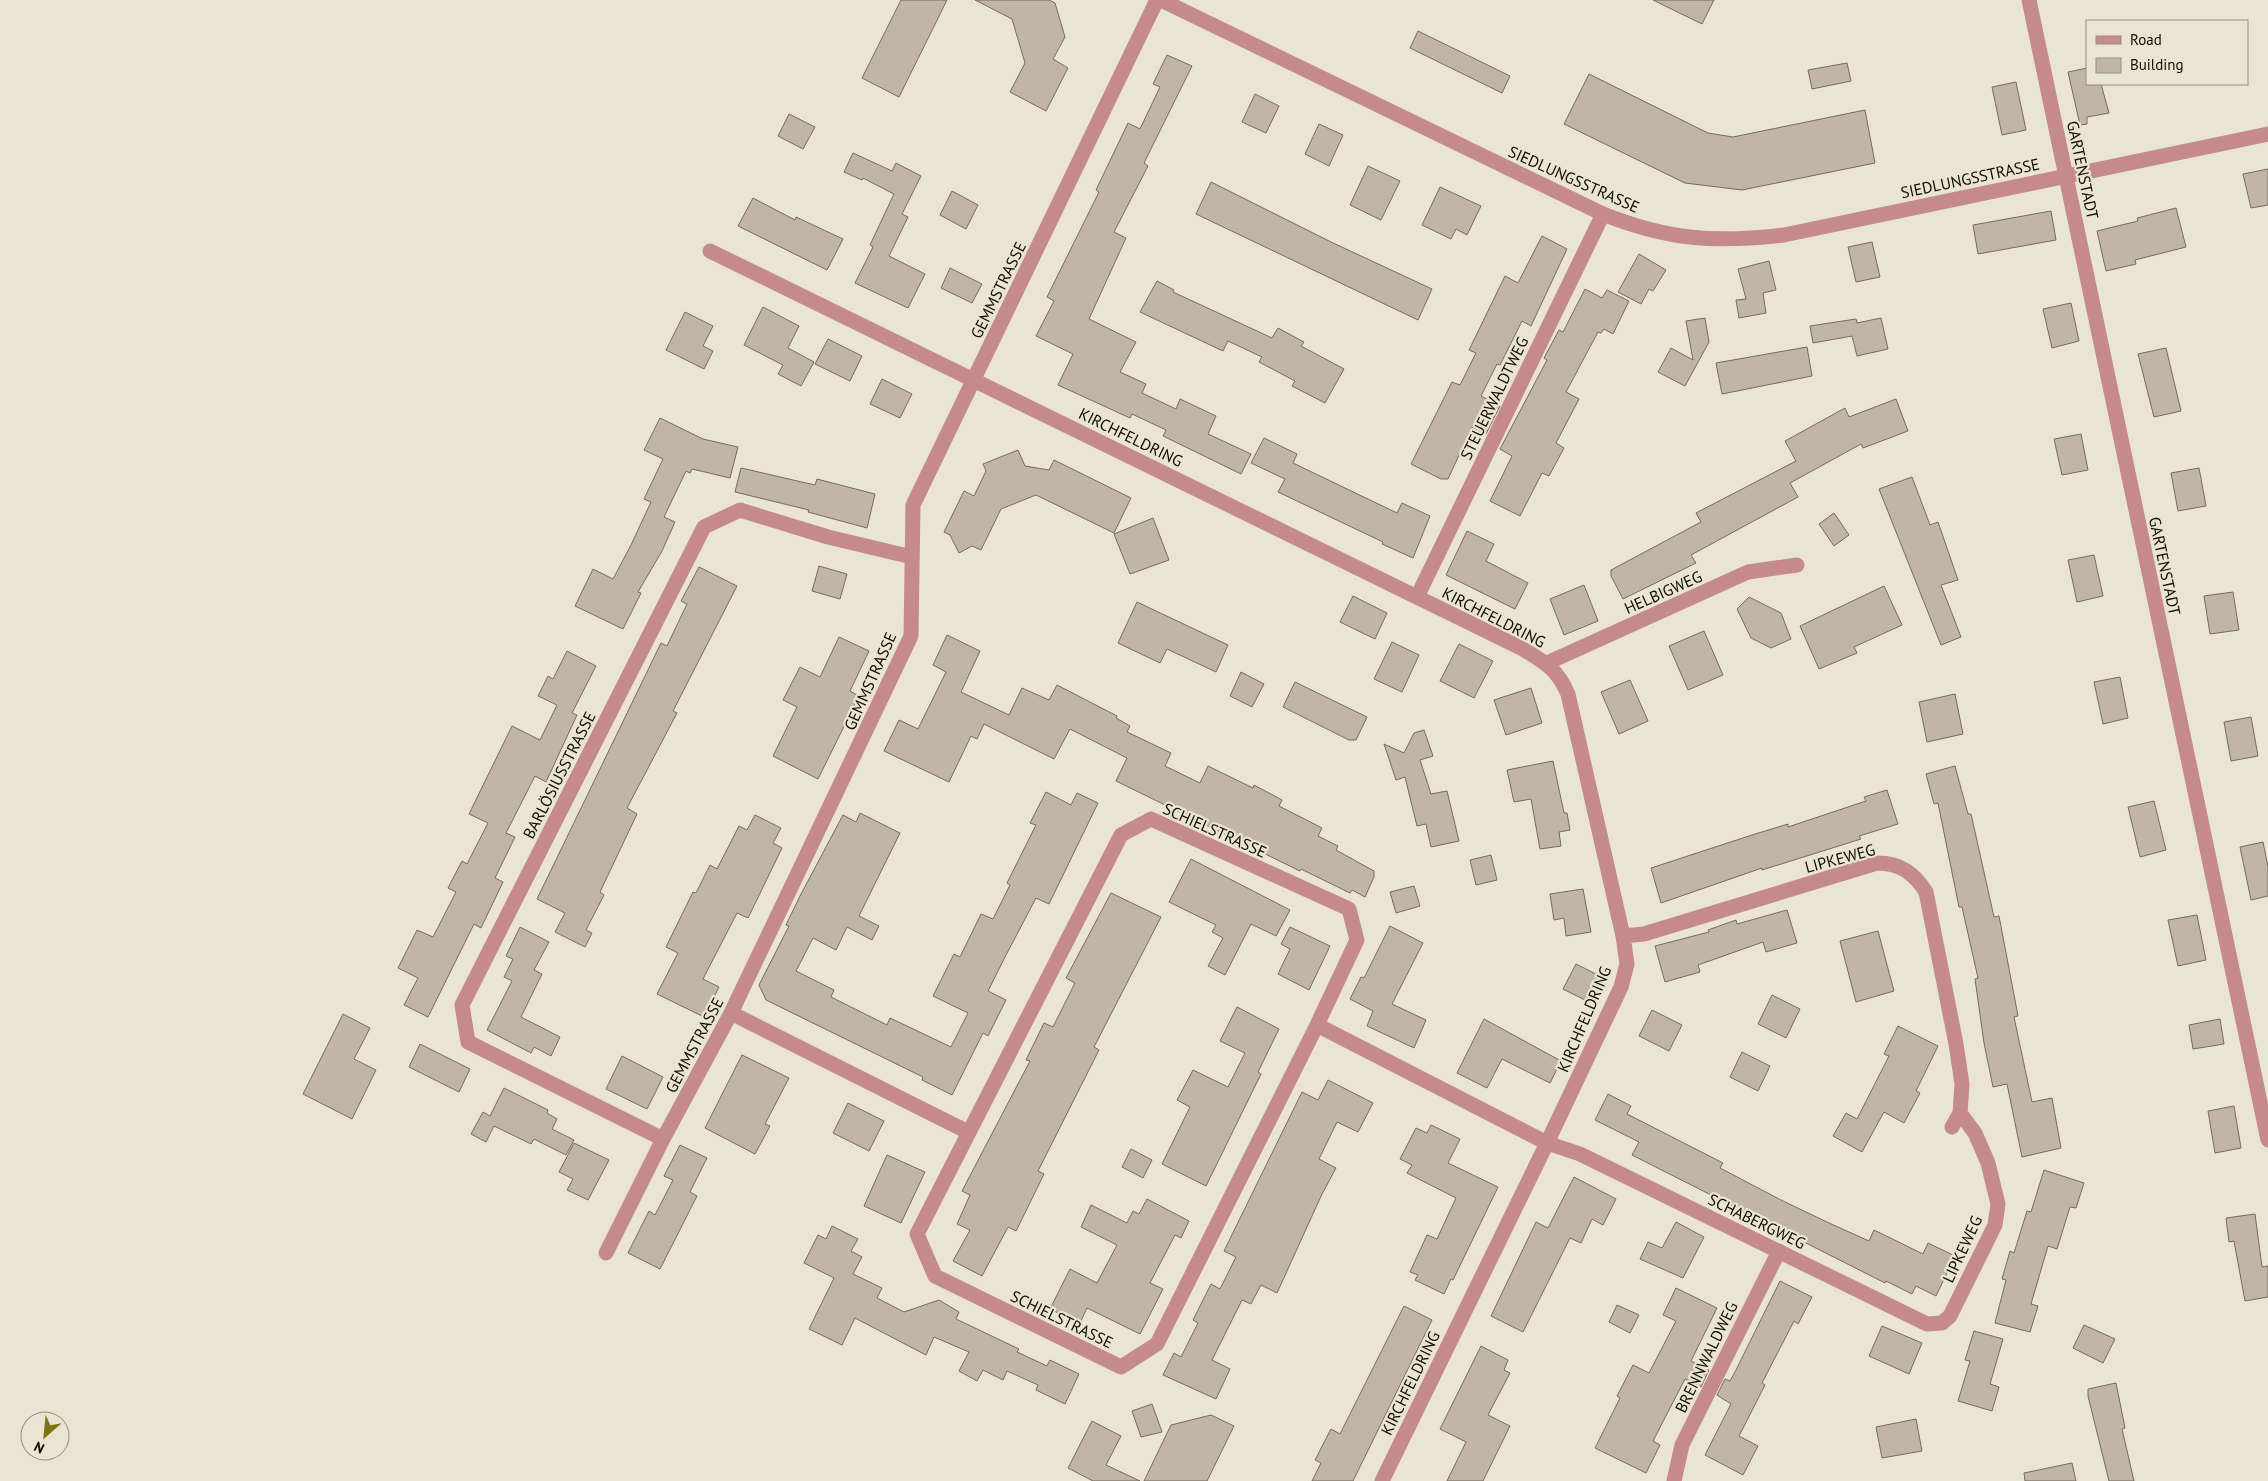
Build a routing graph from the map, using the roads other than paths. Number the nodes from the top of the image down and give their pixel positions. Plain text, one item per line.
1 (1159, 0) edge
2 (2029, 0) edge
3 (2268, 134) edge
4 (2066, 175) junction
5 (1603, 214) junction
6 (710, 251) dead end
7 (974, 380) junction
8 (912, 558) junction
9 (1798, 565) dead end
10 (1417, 597) junction
11 (1547, 663) junction
12 (1624, 936) junction
13 (731, 1013) junction
14 (1317, 1025) junction
15 (1960, 1114) junction
16 (1952, 1127) dead end
17 (968, 1132) junction
18 (663, 1139) junction
19 (2268, 1140) edge
20 (1547, 1143) junction
21 (1778, 1251) junction
22 (606, 1253) dead end
23 (1950, 1316) joint
24 (1382, 1481) edge
25 (1674, 1481) edge

1 - 5 street, SIEDLUNGSSTRASSE
1 - 7 street, GEMMSTRASSE
2 - 4 street, GARTENSTADT
3 - 4 street, SIEDLUNGSSTRASSE
4 - 5 street, SIEDLUNGSSTRASSE
4 - 19 street, GARTENSTADT
5 - 10 street, STEUERWALDTWEG
6 - 7 street, KIRCHFELDRING
7 - 8 street, GEMMSTRASSE
7 - 10 street, KIRCHFELDRING
8 - 13 street, GEMMSTRASSE
8 - 18 street, BARLÖSIUSSTRASSE
9 - 11 street, HELBIGWEG
10 - 11 street, KIRCHFELDRING
11 - 12 street, KIRCHFELDRING
12 - 15 street, LIPKEWEG
12 - 20 street, KIRCHFELDRING
13 - 17 street
13 - 18 street, GEMMSTRASSE
14 - 17 street, SCHIELSTRASSE
14 - 17 street, SCHIELSTRASSE
14 - 20 street
15 - 16 street, LIPKEWEG
15 - 23 street, LIPKEWEG
18 - 22 street, GEMMSTRASSE
20 - 21 street, SCHABERGWEG
20 - 24 street, KIRCHFELDRING
21 - 23 street, SCHABERGWEG
21 - 25 street, BRENNWALDWEG

